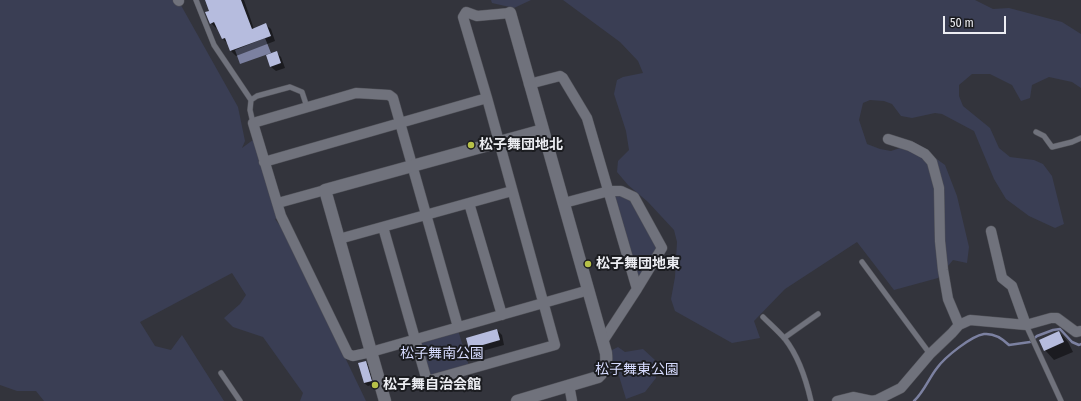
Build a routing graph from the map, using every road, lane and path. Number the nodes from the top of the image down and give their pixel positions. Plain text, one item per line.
1 (196, 0) edge
2 (510, 13) joint
3 (530, 84) junction
4 (487, 98) junction
5 (252, 100) junction
6 (307, 107) junction
7 (253, 123) junction
8 (400, 123) junction
9 (543, 130) junction
10 (1036, 132) dead end
11 (888, 138) dead end
12 (1081, 138) edge
13 (499, 142) junction
14 (264, 162) junction
15 (412, 166) junction
16 (325, 190) junction
17 (512, 191) junction
18 (609, 191) junction
19 (278, 203) junction
20 (469, 203) junction
21 (564, 203) junction
22 (426, 215) junction
23 (383, 227) junction
24 (991, 231) dead end
25 (339, 239) junction
26 (862, 262) dead end
27 (637, 289) junction
28 (589, 290) junction
29 (544, 303) junction
30 (818, 314) dead end
31 (502, 315) junction
32 (763, 317) dead end
33 (959, 325) junction
34 (458, 327) junction
35 (1028, 330) junction
36 (1081, 331) edge
37 (784, 338) junction
38 (414, 340) junction
39 (603, 341) junction
40 (371, 352) junction
41 (930, 354) junction
42 (222, 372) dead end
43 (569, 385) junction
44 (240, 401) edge
45 (385, 401) edge
46 (517, 401) edge
47 (572, 401) edge
48 (811, 401) edge
49 (836, 401) edge
50 (1061, 401) edge

1 - 5 lane
2 - 3 street
2 - 4 street
3 - 9 street
3 - 18 street
4 - 8 street
4 - 13 street
5 - 6 lane
5 - 7 lane
6 - 7 street
6 - 8 street
7 - 14 street
8 - 14 street
8 - 15 street
9 - 13 street
9 - 21 street
10 - 12 lane
11 - 33 street
13 - 15 street
13 - 17 street
14 - 19 street
15 - 16 street
15 - 22 street
16 - 19 street
16 - 25 street
17 - 20 street
17 - 29 street
18 - 21 street
18 - 27 street
18 - 27 street
19 - 40 street
20 - 22 street
20 - 31 street
21 - 28 street
22 - 23 street
22 - 34 street
23 - 25 street
23 - 38 street
24 - 35 street
25 - 40 street
26 - 41 lane
27 - 39 street
28 - 29 street
28 - 39 street
29 - 31 street
29 - 38 street
30 - 37 lane
31 - 34 street
32 - 37 lane
33 - 35 street
33 - 41 street
34 - 38 street
35 - 36 street
35 - 50 lane
37 - 48 lane
38 - 40 street
39 - 43 street
40 - 45 street
41 - 49 street
42 - 44 lane
43 - 46 street
43 - 47 street

